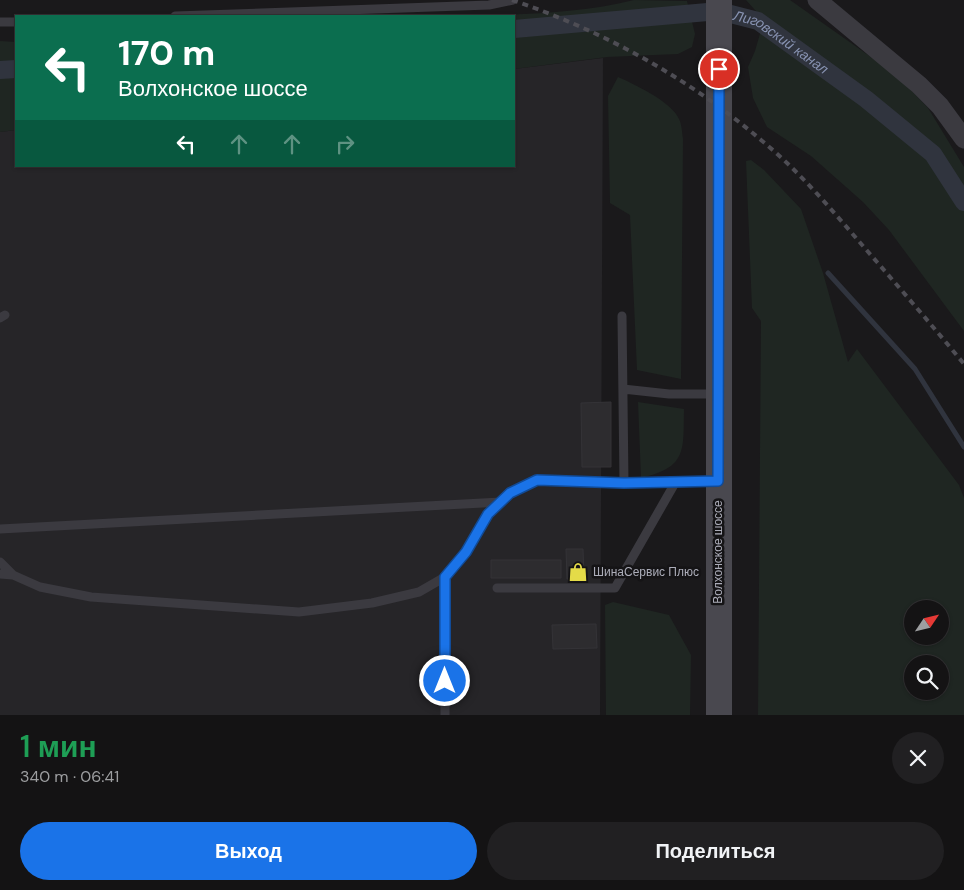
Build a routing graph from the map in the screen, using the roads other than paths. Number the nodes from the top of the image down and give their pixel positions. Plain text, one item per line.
1 (513, 0) edge
2 (719, 0) edge
3 (817, 0) edge
4 (206, 15) edge
5 (0, 22) edge
6 (15, 22) edge
7 (964, 139) edge
8 (622, 316) dead end
9 (623, 389) junction
10 (718, 394) junction
11 (718, 481) junction
12 (675, 482) junction
13 (624, 483) junction
14 (501, 502) junction
15 (0, 529) edge
16 (0, 562) edge
17 (0, 574) edge
18 (13, 575) junction
19 (445, 577) junction
20 (497, 588) dead end
21 (445, 715) edge
22 (718, 715) edge

1 - 4 lane
2 - 10 main road, Волхонское шоссе
3 - 7 street
5 - 6 lane
8 - 9 lane
9 - 10 lane
9 - 13 lane
10 - 11 main road, Волхонское шоссе
11 - 12 lane
11 - 22 main road, Волхонское шоссе
12 - 13 lane
12 - 20 lane
13 - 14 lane
14 - 15 lane
14 - 19 lane
16 - 18 lane
17 - 18 lane
18 - 19 lane
19 - 21 lane

